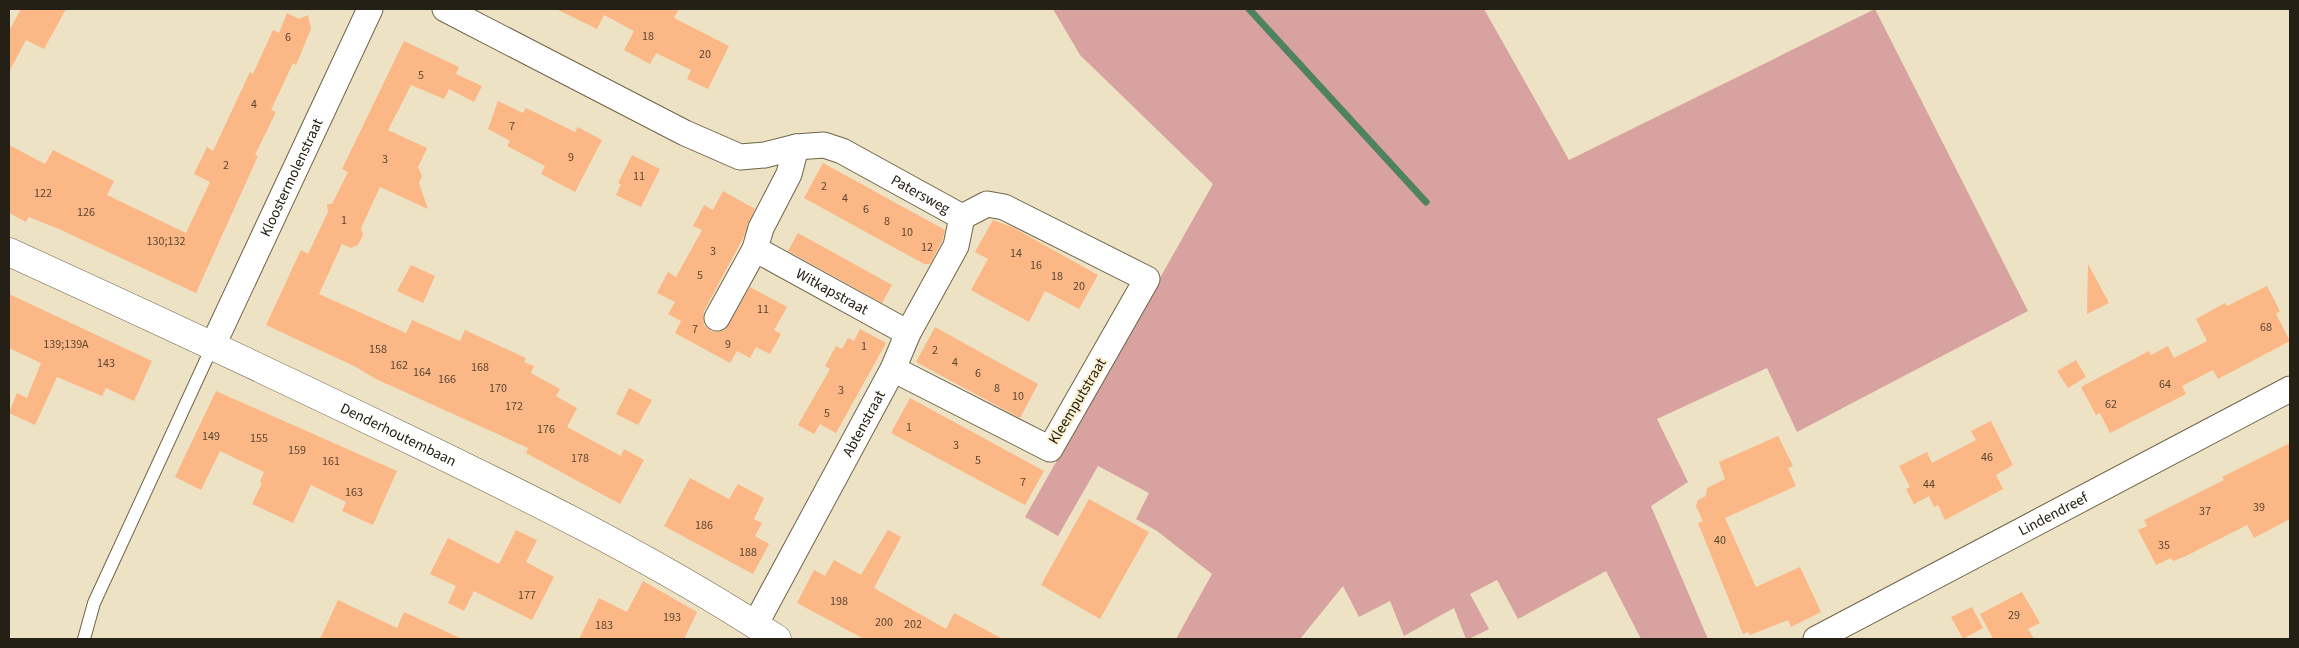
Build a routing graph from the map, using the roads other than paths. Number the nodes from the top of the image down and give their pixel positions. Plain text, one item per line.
1 (370, 9) edge
2 (445, 9) edge
3 (796, 147) junction
4 (962, 217) junction
5 (755, 249) junction
6 (9, 252) edge
7 (1147, 279) joint
8 (717, 318) dead end
9 (908, 333) junction
10 (213, 345) junction
11 (893, 369) junction
12 (2290, 389) edge
13 (766, 632) edge
14 (84, 639) edge
15 (1816, 639) edge

1 - 10 street, Kloostermolenstraat
2 - 3 street, Patersweg
3 - 4 street, Patersweg
3 - 5 street
4 - 7 street, Patersweg
4 - 9 street, Abtenstraat
5 - 8 street
5 - 9 street, Witkapstraat
6 - 10 street, Denderhoutembaan
7 - 11 street, Kleemputstraat
9 - 11 street, Abtenstraat
10 - 13 street, Denderhoutembaan
10 - 14 lane
11 - 13 street, Abtenstraat
12 - 15 street, Lindendreef

